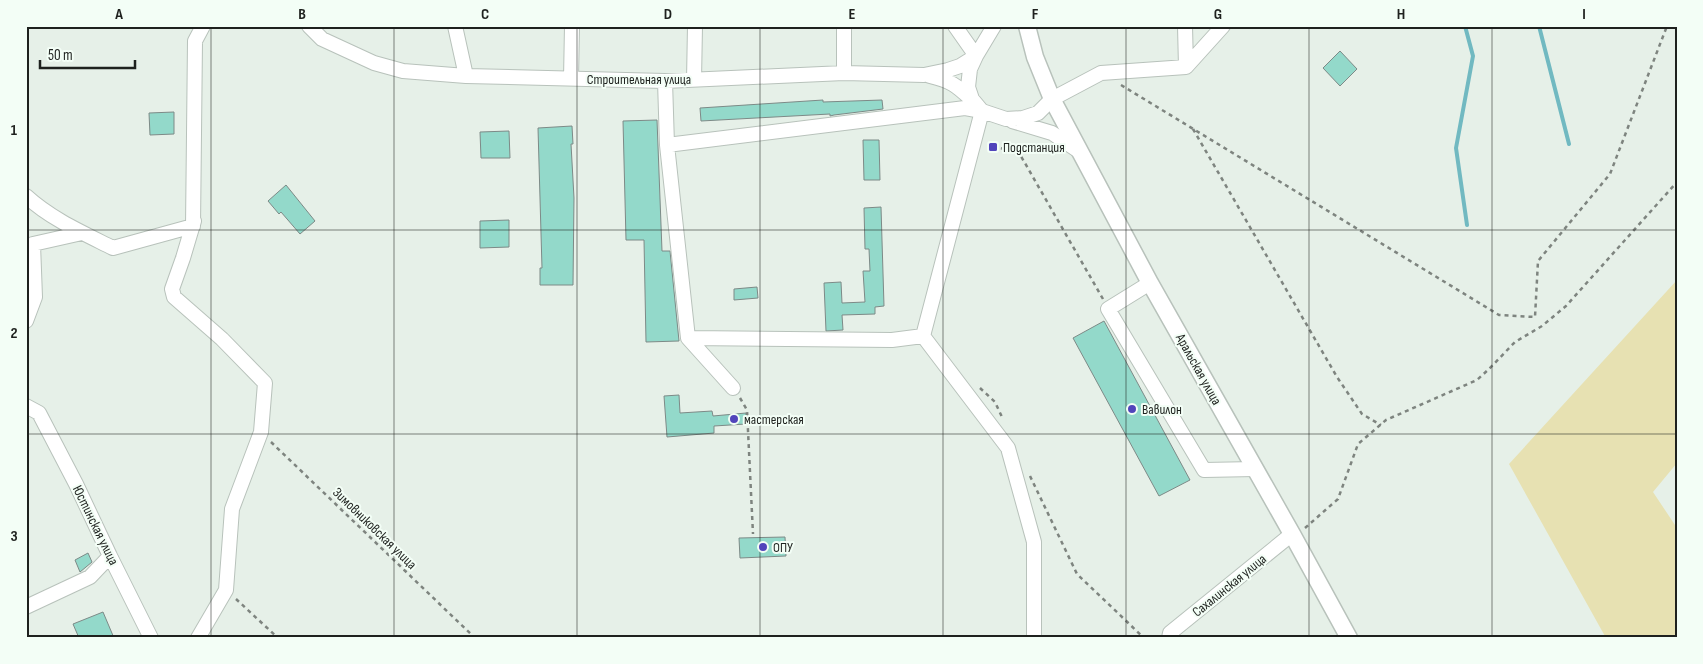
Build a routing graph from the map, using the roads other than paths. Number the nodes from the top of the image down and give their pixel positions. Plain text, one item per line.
1 (203, 26) edge
2 (309, 26) edge
3 (455, 26) edge
4 (572, 26) edge
5 (694, 26) edge
6 (844, 26) edge
7 (955, 26) edge
8 (994, 26) edge
9 (1185, 26) edge
10 (1223, 26) edge
11 (1026, 27) edge
12 (976, 56) junction
13 (1186, 68) junction
14 (844, 73) junction
15 (924, 75) junction
16 (466, 76) junction
17 (571, 79) junction
18 (694, 80) junction
19 (666, 81) junction
20 (972, 99) junction
21 (1052, 99) junction
22 (982, 111) junction
23 (1006, 119) junction
24 (667, 145) junction
25 (1081, 153) junction
26 (26, 196) edge
27 (193, 224) junction
28 (82, 233) junction
29 (30, 242) edge
30 (1150, 283) junction
31 (26, 320) edge
32 (923, 336) junction
33 (688, 338) junction
34 (733, 388) road end
35 (26, 406) edge
36 (1255, 469) junction
37 (1292, 534) junction
38 (110, 556) junction
39 (26, 607) edge
40 (151, 638) edge
41 (198, 638) edge
42 (1034, 638) edge
43 (1168, 638) edge
44 (1348, 638) edge

1 - 27 street
2 - 16 street, Строительная улица
3 - 16 street
4 - 17 street
5 - 18 street
6 - 14 street
7 - 12 street
8 - 12 street, Строительная улица
9 - 13 street
10 - 13 street
11 - 21 main road, Аральская улица
12 - 15 street, Строительная улица
12 - 20 street, Строительная улица
13 - 21 street
14 - 15 street, Строительная улица
14 - 18 street, Строительная улица
15 - 20 street
16 - 17 street, Строительная улица
17 - 19 street, Строительная улица
18 - 19 street, Строительная улица
19 - 24 street
20 - 22 street
21 - 23 street
21 - 25 main road, Аральская улица
22 - 23 street
22 - 24 street
22 - 32 street
23 - 25 street
24 - 33 street
25 - 30 main road, Аральская улица
26 - 28 street
27 - 28 street
27 - 41 street
28 - 29 street
29 - 31 street
30 - 36 main road, Аральская улица
30 - 36 street
32 - 33 street
32 - 42 street
33 - 34 street
35 - 38 street, Юстинская улица
36 - 37 main road, Аральская улица
37 - 43 street, Сахалинская улица
37 - 44 main road, Аральская улица
38 - 39 street
38 - 40 street, Юстинская улица

